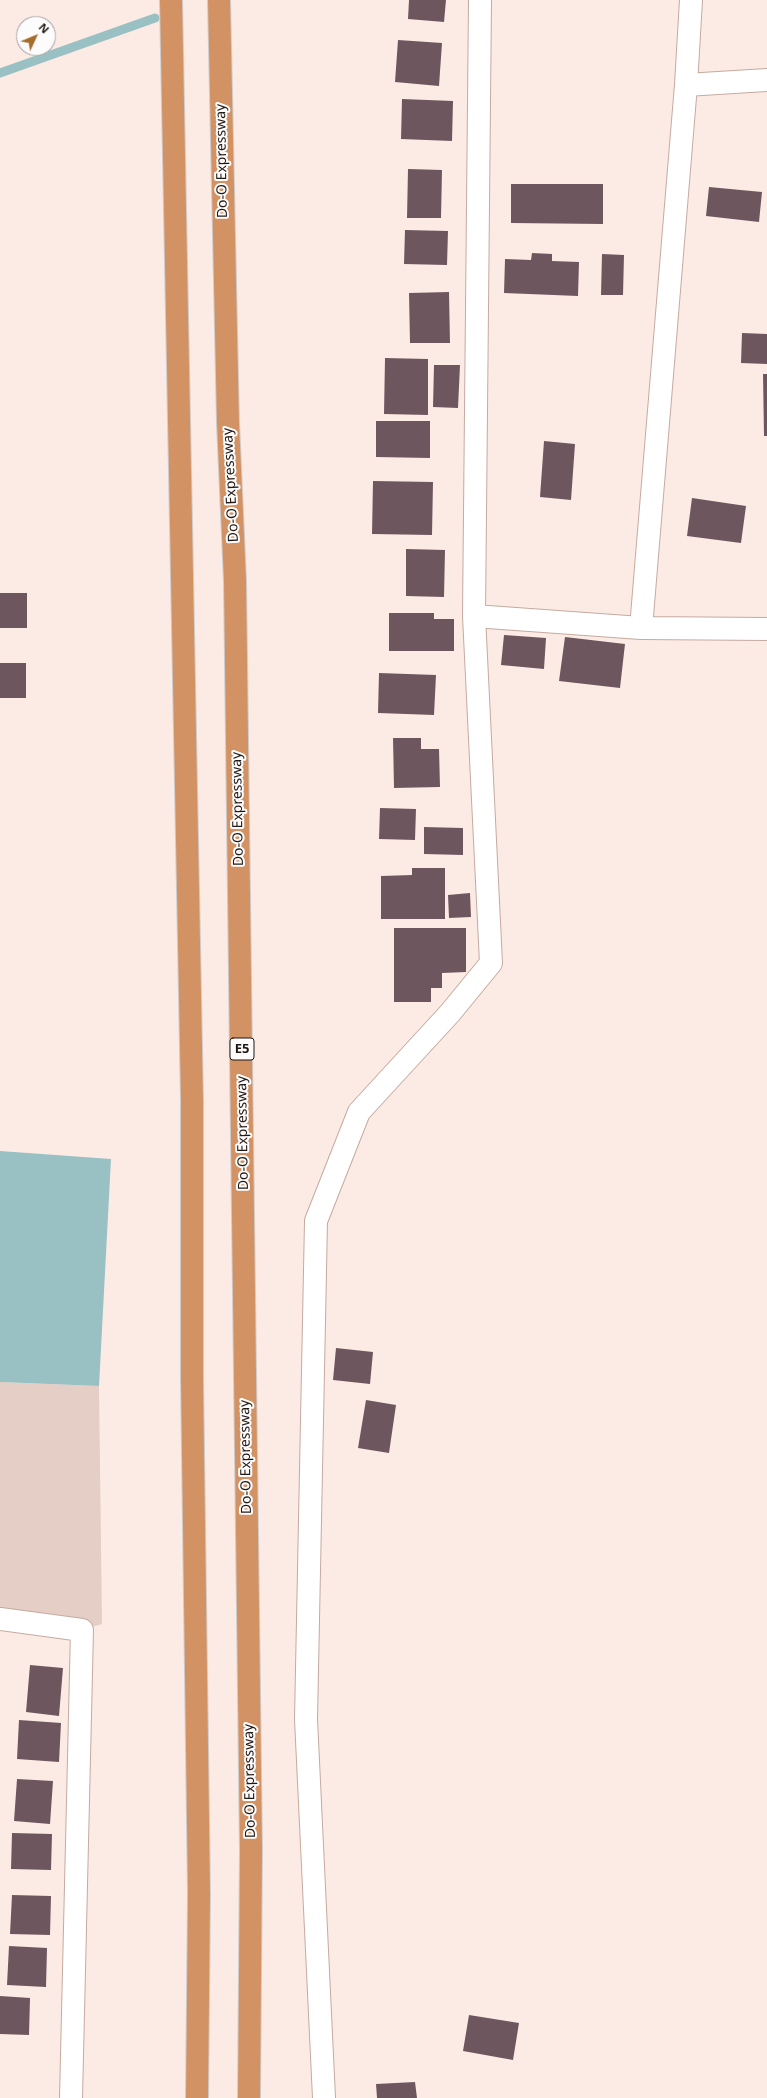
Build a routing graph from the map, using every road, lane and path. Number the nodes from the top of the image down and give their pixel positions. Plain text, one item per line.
1 (171, 0) edge
2 (219, 0) edge
3 (480, 0) edge
4 (691, 0) edge
5 (767, 80) edge
6 (686, 85) junction
7 (474, 616) junction
8 (641, 628) junction
9 (767, 629) edge
10 (0, 1619) edge
11 (71, 2098) edge
12 (198, 2098) edge
13 (249, 2098) edge
14 (324, 2098) edge

1 - 12 highway
2 - 13 highway, Do-O Expressway / E5
3 - 7 street
4 - 6 street
5 - 6 street
6 - 8 street
7 - 8 street
7 - 14 street
8 - 9 street
10 - 11 street

